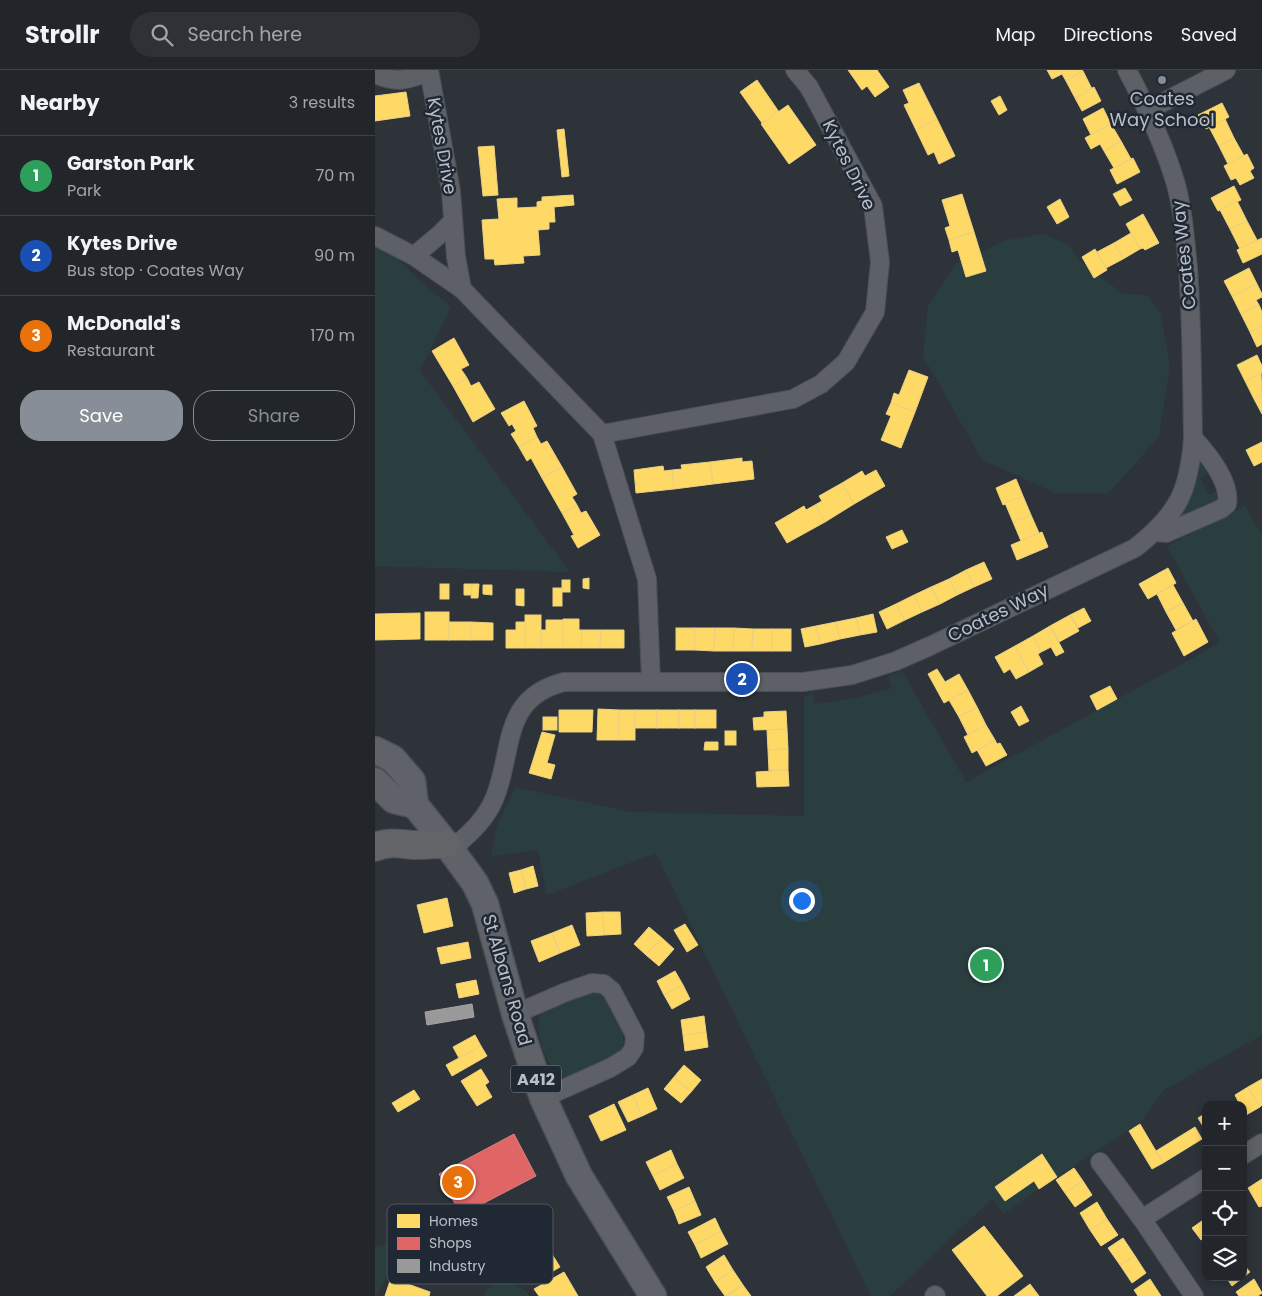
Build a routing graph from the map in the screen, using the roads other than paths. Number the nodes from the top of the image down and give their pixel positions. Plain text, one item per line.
1 (795, 70) edge
2 (1127, 70) edge
3 (1226, 70) edge
4 (429, 71) edge
5 (375, 74) edge
6 (1148, 110) junction
7 (452, 222) junction
8 (375, 236) edge
9 (414, 256) junction
10 (462, 288) junction
11 (602, 434) junction
12 (1193, 438) junction
13 (1156, 532) junction
14 (651, 682) junction
15 (375, 750) edge
16 (375, 781) edge
17 (415, 805) junction
18 (375, 847) edge
19 (449, 847) junction
20 (515, 1014) junction
21 (543, 1098) junction
22 (1262, 1143) edge
23 (1247, 1152) edge
24 (1100, 1162) dead end
25 (1202, 1181) edge
26 (1142, 1219) junction
27 (653, 1296) edge
28 (1194, 1296) edge

1 - 11 street, Kytes Drive
2 - 6 street, Coates Way
3 - 6 street
4 - 5 street
4 - 7 street, Kytes Drive
6 - 12 street, Coates Way
7 - 9 street
7 - 10 street, Kytes Drive
8 - 9 street
9 - 10 street
10 - 11 street
11 - 14 street
12 - 13 street, Coates Way
12 - 13 street
13 - 14 street, Coates Way
14 - 19 street, Coates Way
15 - 17 main road
16 - 17 main road
17 - 19 main road, St Albans Road / A412
18 - 19 highway
19 - 20 main road, St Albans Road / A412
20 - 21 main road, St Albans Road / A412
20 - 21 street
21 - 27 main road, St Albans Road / A412
22 - 23 street
24 - 26 street
25 - 26 street
26 - 28 street

